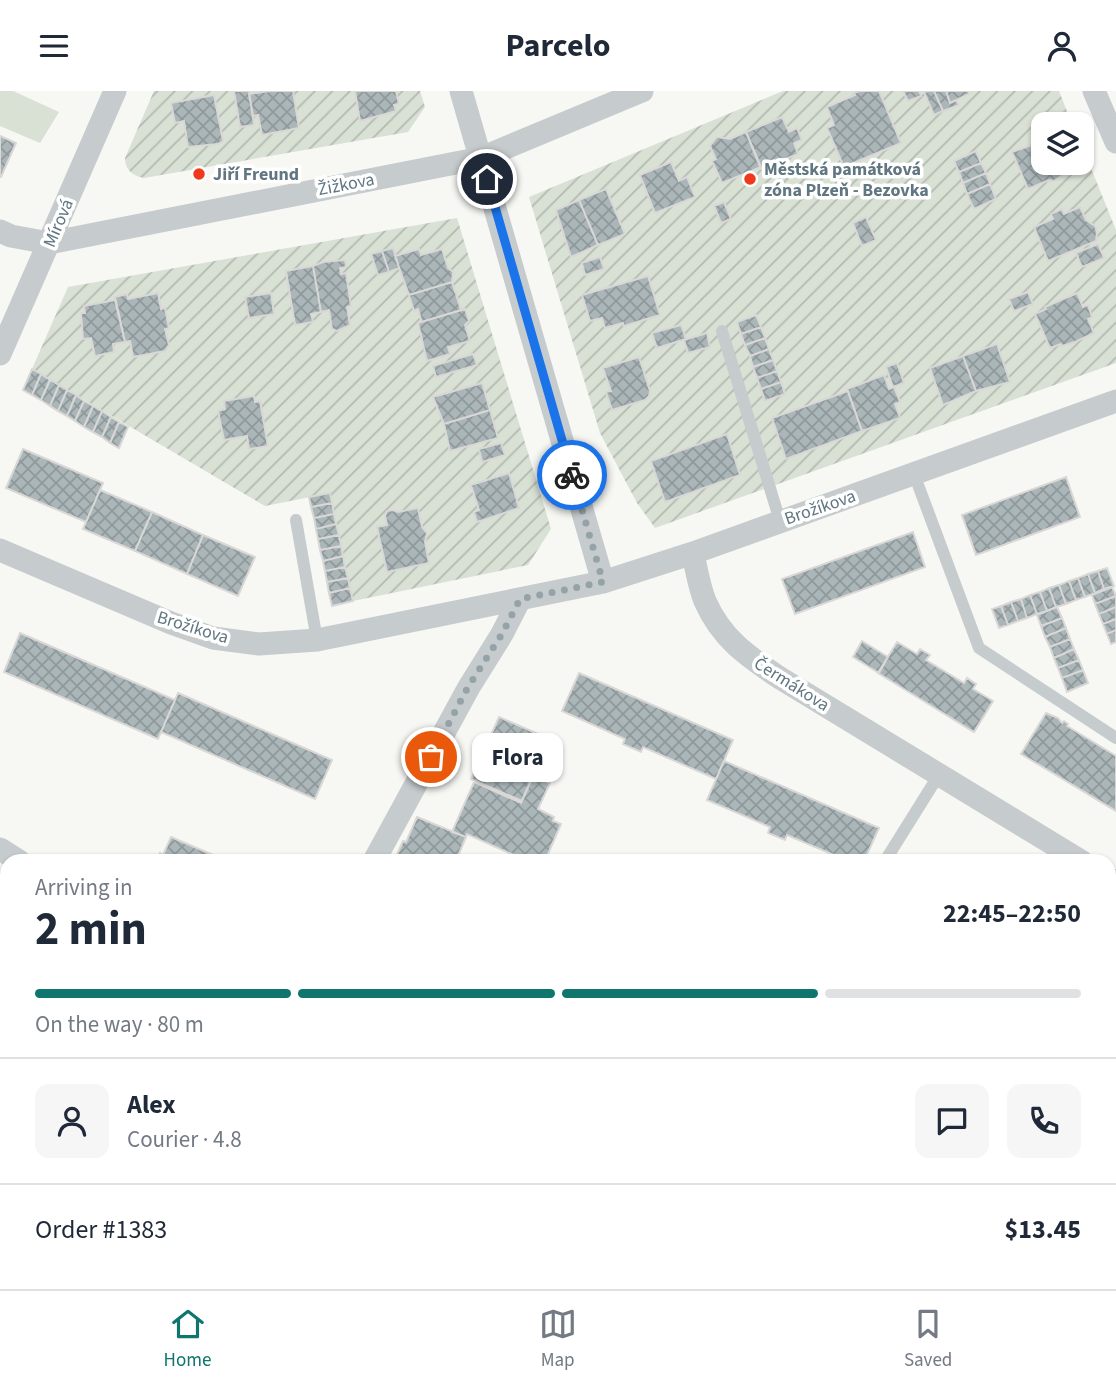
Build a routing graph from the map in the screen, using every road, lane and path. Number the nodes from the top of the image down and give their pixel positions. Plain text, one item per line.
1 (115, 91) edge
2 (461, 91) edge
3 (642, 91) edge
4 (1094, 91) edge
5 (1116, 142) edge
6 (481, 158) junction
7 (0, 231) edge
8 (49, 243) junction
9 (722, 331) dead end
10 (0, 354) edge
11 (1116, 401) edge
12 (914, 474) junction
13 (296, 520) dead end
14 (780, 521) junction
15 (0, 550) edge
16 (693, 553) junction
17 (603, 582) junction
18 (520, 599) junction
19 (317, 640) junction
20 (1116, 738) edge
21 (940, 773) junction
22 (378, 854) edge
23 (889, 854) edge
24 (1070, 854) edge

1 - 8 street, Mírová
2 - 6 street
3 - 6 street, Žižkova
4 - 5 street
6 - 8 street, Žižkova
6 - 17 street
7 - 8 street, Žižkova
8 - 10 street, Mírová
9 - 14 lane
11 - 12 street, Brožíkova
12 - 14 street, Brožíkova
12 - 20 lane
13 - 19 lane
14 - 16 street, Brožíkova
15 - 19 street, Brožíkova
16 - 17 street, Brožíkova
16 - 21 street, Čermákova
17 - 18 street, Brožíkova
18 - 19 street, Brožíkova
18 - 22 street
21 - 23 lane
21 - 24 street, Čermákova

